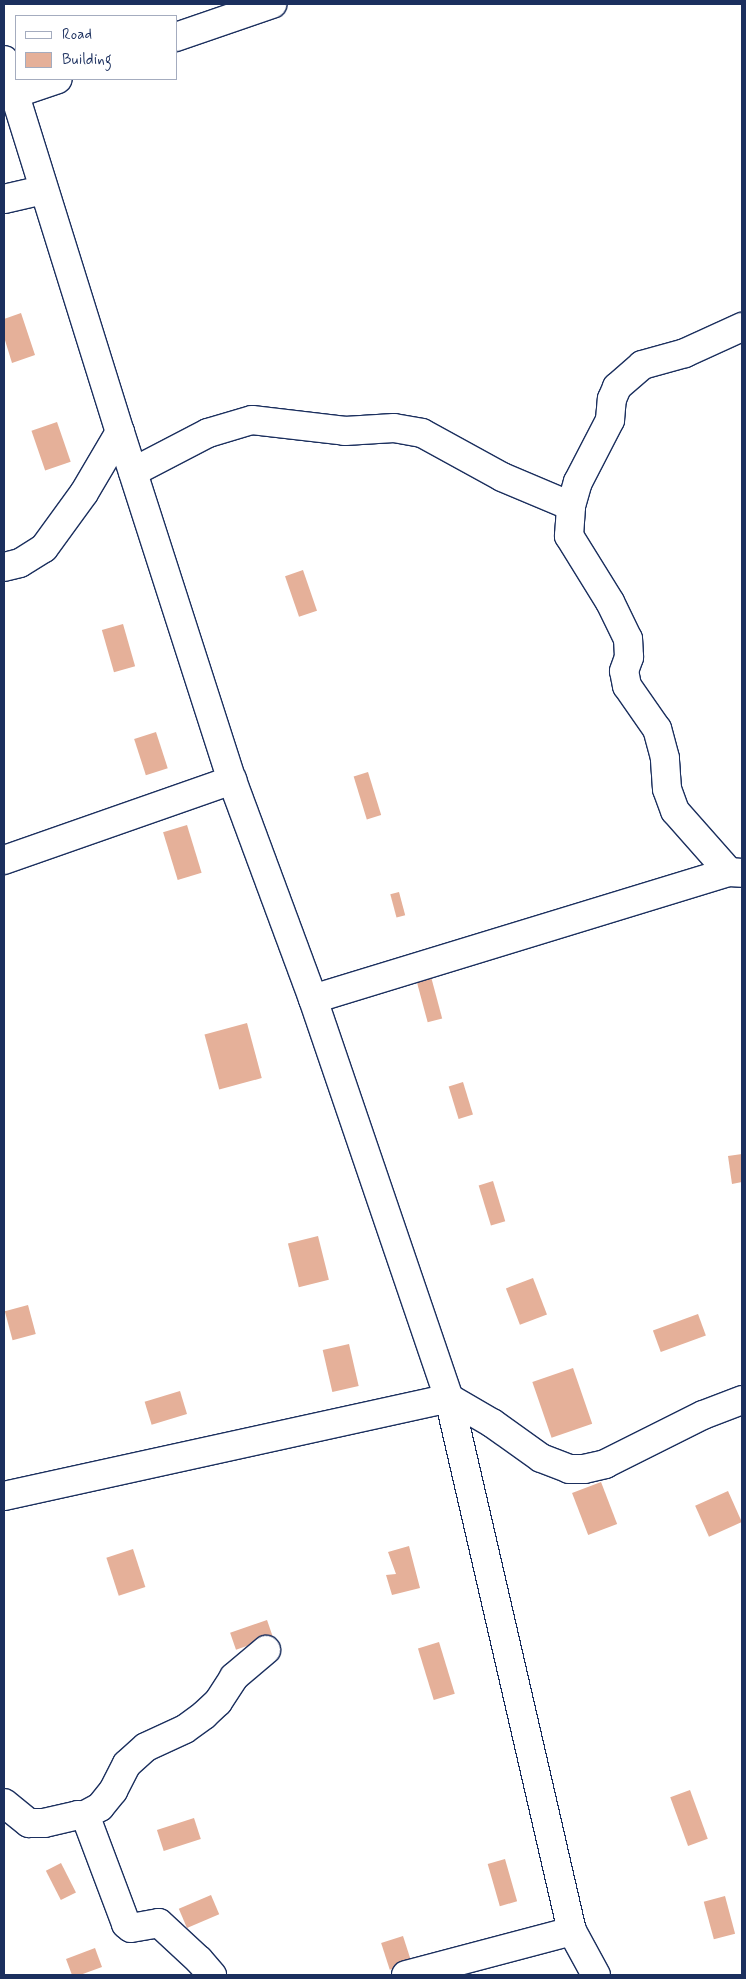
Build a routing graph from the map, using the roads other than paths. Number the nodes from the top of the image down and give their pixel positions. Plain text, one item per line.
1 (272, 4) edge
2 (178, 36) edge
3 (4, 60) edge
4 (55, 80) edge
5 (14, 94) junction
6 (43, 190) junction
7 (4, 199) edge
8 (742, 327) edge
9 (120, 432) junction
10 (133, 472) junction
11 (571, 506) junction
12 (4, 568) edge
13 (232, 780) junction
14 (4, 860) edge
15 (735, 872) edge
16 (313, 999) junction
17 (449, 1398) junction
18 (742, 1400) edge
19 (4, 1496) edge
20 (266, 1650) dead end
21 (4, 1803) edge
22 (83, 1816) junction
23 (572, 1931) junction
24 (212, 1975) edge
25 (406, 1975) edge
26 (596, 1975) edge

1 - 2 street
3 - 5 street
4 - 5 street
5 - 6 street
6 - 7 street
6 - 9 street
8 - 11 street
9 - 10 street
9 - 12 street
10 - 11 street
10 - 13 street
11 - 15 street
13 - 14 street
13 - 16 street
15 - 16 street
16 - 17 street
17 - 18 street
17 - 19 street
17 - 23 street
20 - 22 street
21 - 22 street
22 - 24 street
23 - 25 street
23 - 26 street

